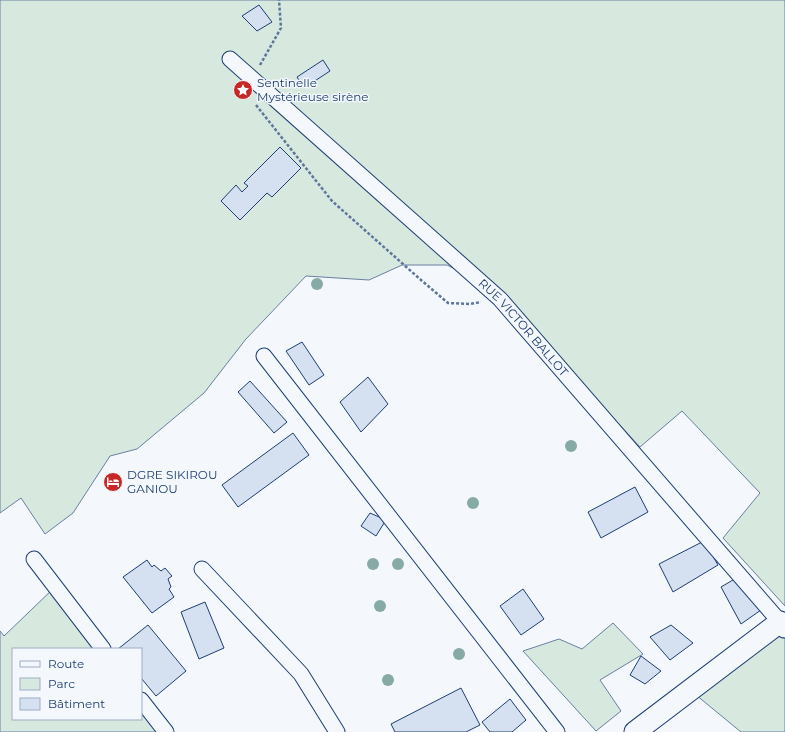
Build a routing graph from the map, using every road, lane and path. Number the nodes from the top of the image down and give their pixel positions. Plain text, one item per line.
1 (230, 58) dead end
2 (421, 280) dead end
3 (500, 299) junction
4 (264, 356) dead end
5 (34, 559) dead end
6 (202, 570) dead end
7 (782, 625) edge
8 (101, 648) edge
9 (142, 701) edge
10 (166, 732) edge
11 (337, 732) edge
12 (557, 732) edge
13 (635, 732) edge

1 - 3 street, RUE VICTOR BALLOT
2 - 3 path
3 - 7 street, RUE VICTOR BALLOT
4 - 12 street
5 - 8 street
6 - 11 street
7 - 13 main road
9 - 10 street

